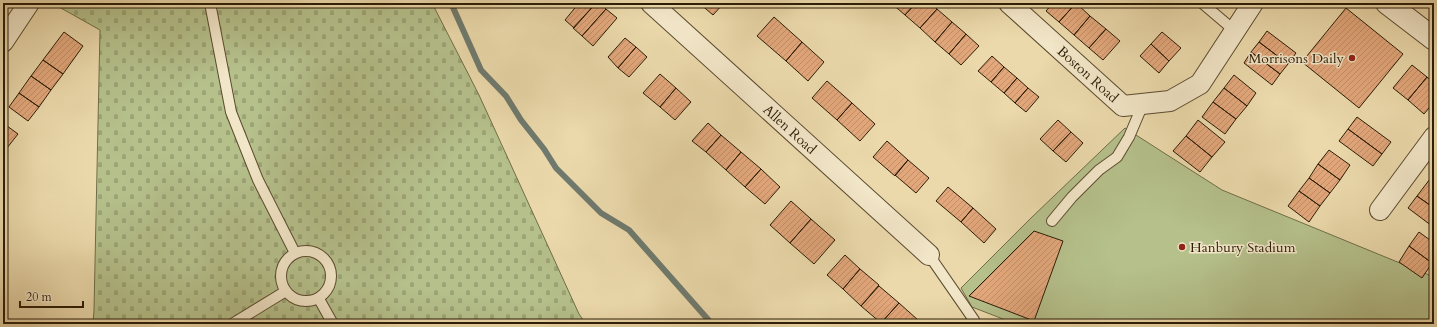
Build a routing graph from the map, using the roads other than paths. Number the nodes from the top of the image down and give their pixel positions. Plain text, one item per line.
1 (29, 3) edge
2 (210, 3) edge
3 (652, 3) edge
4 (1009, 3) edge
5 (1202, 3) edge
6 (1253, 3) edge
7 (1387, 3) edge
8 (1235, 31) junction
9 (1434, 39) edge
10 (3, 42) edge
11 (1143, 104) junction
12 (1434, 137) edge
13 (1380, 210) dead end
14 (1052, 221) dead end
15 (295, 253) junction
16 (929, 255) joint
17 (286, 291) junction
18 (319, 298) junction
19 (974, 320) dead end
20 (232, 324) edge
21 (333, 324) edge

1 - 10 street
2 - 15 lane
3 - 16 street, Allen Road
4 - 11 street, Boston Road
5 - 8 lane
6 - 8 street, Boston Road
7 - 9 street
8 - 11 street, Boston Road
11 - 14 lane
12 - 13 street
15 - 17 lane
15 - 18 lane
16 - 19 lane
17 - 18 lane
17 - 20 lane
18 - 21 lane

